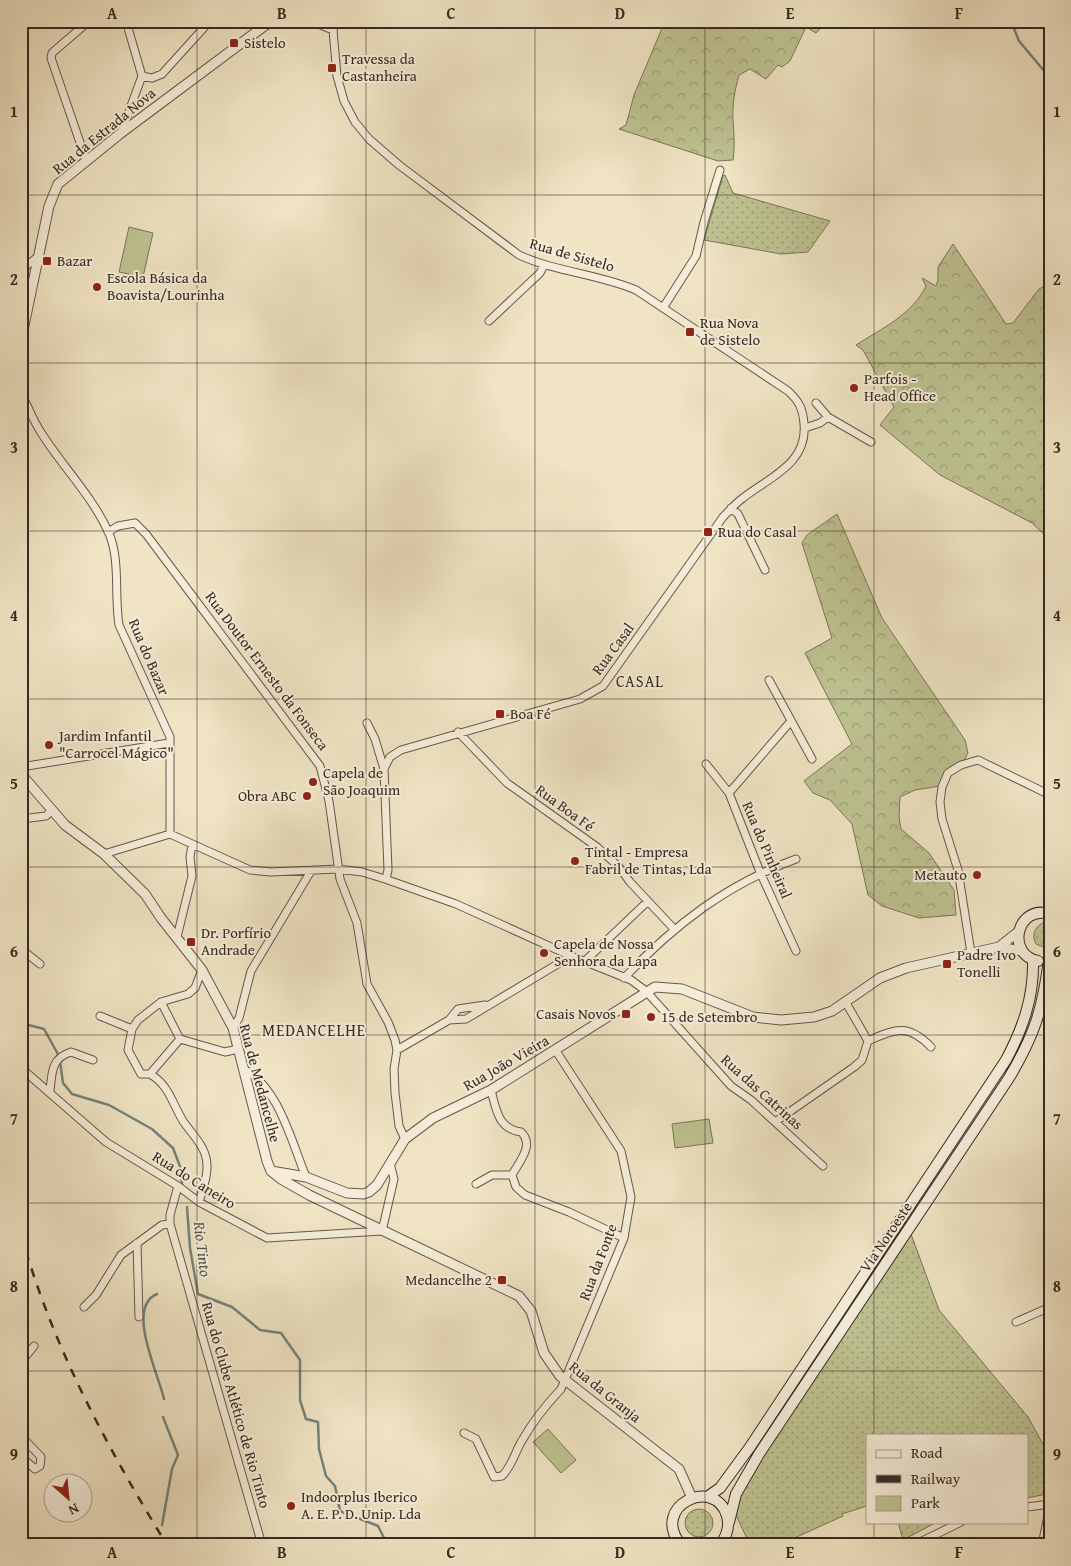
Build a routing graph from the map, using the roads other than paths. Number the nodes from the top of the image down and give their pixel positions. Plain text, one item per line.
1 (89, 21) edge
2 (126, 21) edge
3 (210, 21) edge
4 (271, 21) edge
5 (311, 21) edge
6 (336, 21) edge
7 (334, 30) junction
8 (142, 76) junction
9 (121, 132) junction
10 (86, 160) junction
11 (720, 170) dead end
12 (39, 256) junction
13 (544, 265) junction
14 (21, 270) edge
15 (663, 308) junction
16 (489, 321) dead end
17 (21, 340) edge
18 (21, 392) edge
19 (816, 403) dead end
20 (828, 416) junction
21 (805, 428) junction
22 (871, 442) dead end
23 (731, 508) junction
24 (108, 532) junction
25 (765, 570) dead end
26 (769, 680) dead end
27 (791, 721) junction
28 (367, 723) dead end
29 (458, 732) junction
30 (169, 743) junction
31 (812, 759) dead end
32 (706, 764) dead end
33 (21, 767) edge
34 (384, 769) junction
35 (21, 774) edge
36 (729, 793) junction
37 (1046, 793) dead end
38 (51, 811) junction
39 (21, 819) edge
40 (170, 834) junction
41 (192, 845) junction
42 (104, 854) junction
43 (796, 859) dead end
44 (338, 869) junction
45 (311, 872) junction
46 (760, 872) junction
47 (386, 879) junction
48 (647, 902) junction
49 (1050, 914) edge
50 (674, 930) junction
51 (1018, 932) junction
52 (177, 937) junction
53 (999, 947) junction
54 (21, 949) edge
55 (796, 951) dead end
56 (1022, 951) junction
57 (971, 953) junction
58 (571, 956) junction
59 (1033, 960) junction
60 (1049, 960) edge
61 (584, 961) junction
62 (40, 964) dead end
63 (202, 970) junction
64 (624, 978) junction
65 (646, 991) junction
66 (845, 1001) junction
67 (161, 1002) junction
68 (488, 1004) junction
69 (100, 1016) dead end
70 (449, 1020) junction
71 (233, 1028) junction
72 (132, 1029) junction
73 (180, 1039) junction
74 (868, 1041) junction
75 (931, 1048) dead end
76 (238, 1049) junction
77 (397, 1050) junction
78 (556, 1051) junction
79 (93, 1060) dead end
80 (21, 1068) edge
81 (243, 1069) junction
82 (150, 1074) junction
83 (491, 1090) junction
84 (50, 1092) junction
85 (774, 1122) junction
86 (405, 1139) junction
87 (390, 1163) junction
88 (822, 1166) dead end
89 (271, 1171) junction
90 (512, 1174) junction
91 (306, 1177) junction
92 (476, 1184) dead end
93 (178, 1186) junction
94 (199, 1202) junction
95 (170, 1224) junction
96 (382, 1230) junction
97 (624, 1238) junction
98 (137, 1242) junction
99 (84, 1307) dead end
100 (1050, 1307) edge
101 (139, 1317) dead end
102 (1016, 1322) dead end
103 (34, 1346) dead end
104 (21, 1362) edge
105 (565, 1380) junction
106 (464, 1433) dead end
107 (21, 1436) edge
108 (21, 1458) edge
109 (707, 1497) junction
110 (692, 1498) junction
111 (1050, 1505) edge
112 (1028, 1507) edge
113 (729, 1522) junction
114 (957, 1524) edge
115 (725, 1543) edge
116 (262, 1545) edge
117 (681, 1545) edge
118 (914, 1545) edge
119 (1042, 1545) edge

1 - 10 street
2 - 8 street
3 - 8 street
4 - 9 street, Rua da Estrada Nova
5 - 7 street
6 - 7 street
7 - 13 street, Rua de Sistelo
8 - 9 street
9 - 10 street, Rua da Estrada Nova
10 - 12 street, Rua da Estrada Nova
11 - 15 street
12 - 14 street
12 - 17 street, Rua da Estrada Nova
13 - 15 street, Rua de Sistelo
13 - 16 street
15 - 21 street, Rua de Sistelo
18 - 24 street, Rua do Bazar
19 - 20 street
20 - 21 street
20 - 22 street
21 - 23 street, Rua Casal
23 - 25 street
23 - 29 street, Rua Casal
24 - 30 street, Rua do Bazar
24 - 44 street, Rua Doutor Ernesto da Fonseca
26 - 27 street
27 - 31 street
27 - 36 street
28 - 34 street
29 - 34 street, Rua Casal
29 - 48 street, Rua Boa Fé
30 - 33 street
30 - 40 street, Rua do Bazar
32 - 36 street, Rua do Pinheiral
34 - 47 street
35 - 38 street, Rua de Medancelhe
36 - 46 street, Rua do Pinheiral
37 - 57 street
38 - 39 street
38 - 42 street, Rua de Medancelhe
40 - 41 street, Rua das Catrinas
40 - 42 street
41 - 45 street, Rua das Catrinas
41 - 52 street
42 - 52 street, Rua de Medancelhe
43 - 46 street
44 - 45 street, Rua das Catrinas
44 - 47 street, Rua das Catrinas
44 - 77 street, Rua Doutor Ernesto da Fonseca
45 - 71 street
46 - 50 street
46 - 55 street, Rua do Pinheiral
47 - 58 street, Rua das Catrinas
48 - 50 street, Rua Boa Fé
48 - 61 street
49 - 51 main road
50 - 64 street
51 - 53 street, Rua João Vieira
51 - 56 main road
52 - 63 street, Rua de Medancelhe
53 - 56 street, Rua João Vieira
53 - 57 street, Rua João Vieira
54 - 62 street
56 - 59 main road
57 - 66 street, Rua João Vieira
58 - 61 street, Rua das Catrinas
58 - 68 street
59 - 60 main road
59 - 109 main road, Via Noroeste
60 - 113 main road, Via Noroeste
61 - 64 street, Rua das Catrinas
63 - 67 street
63 - 71 street, Rua de Medancelhe
64 - 65 street, Rua das Catrinas
65 - 66 street, Rua João Vieira
65 - 78 street, Rua João Vieira
65 - 85 street, Rua das Catrinas
66 - 74 street
67 - 72 street
67 - 73 street
68 - 70 street
68 - 70 street
69 - 72 street
70 - 77 street
71 - 76 street, Rua de Medancelhe
72 - 82 street
73 - 76 street
73 - 82 street
74 - 75 street
74 - 85 street
76 - 81 street, Rua de Medancelhe
77 - 86 street, Rua Doutor Ernesto da Fonseca
78 - 83 street, Rua João Vieira
78 - 97 street, Rua da Fonte
79 - 84 street
80 - 84 street, Rua do Caneiro
81 - 89 street, Rua de Medancelhe
81 - 91 street
82 - 94 street
83 - 86 street, Rua João Vieira
83 - 90 street
84 - 93 street, Rua do Caneiro
85 - 88 street, Rua das Catrinas
86 - 87 street, Rua João Vieira
87 - 91 street, Rua João Vieira
87 - 96 street
89 - 91 street, Rua João Vieira
89 - 96 street
90 - 92 street
90 - 97 street
93 - 94 street, Rua do Caneiro
93 - 95 street, Rua do Clube Atlético de Rio Tinto
94 - 96 street, Rua do Caneiro
95 - 98 street
95 - 116 street, Rua do Clube Atlético de Rio Tinto
96 - 105 street, Rua da Granja
97 - 105 street, Rua da Fonte
98 - 99 street
98 - 101 street
100 - 102 street
103 - 104 street
105 - 106 street, Rua da Fonte
105 - 110 street, Rua da Granja
107 - 108 street
109 - 110 main road
109 - 113 main road
110 - 117 main road
111 - 112 street
111 - 119 street
113 - 115 main road, Via Noroeste
114 - 118 street

